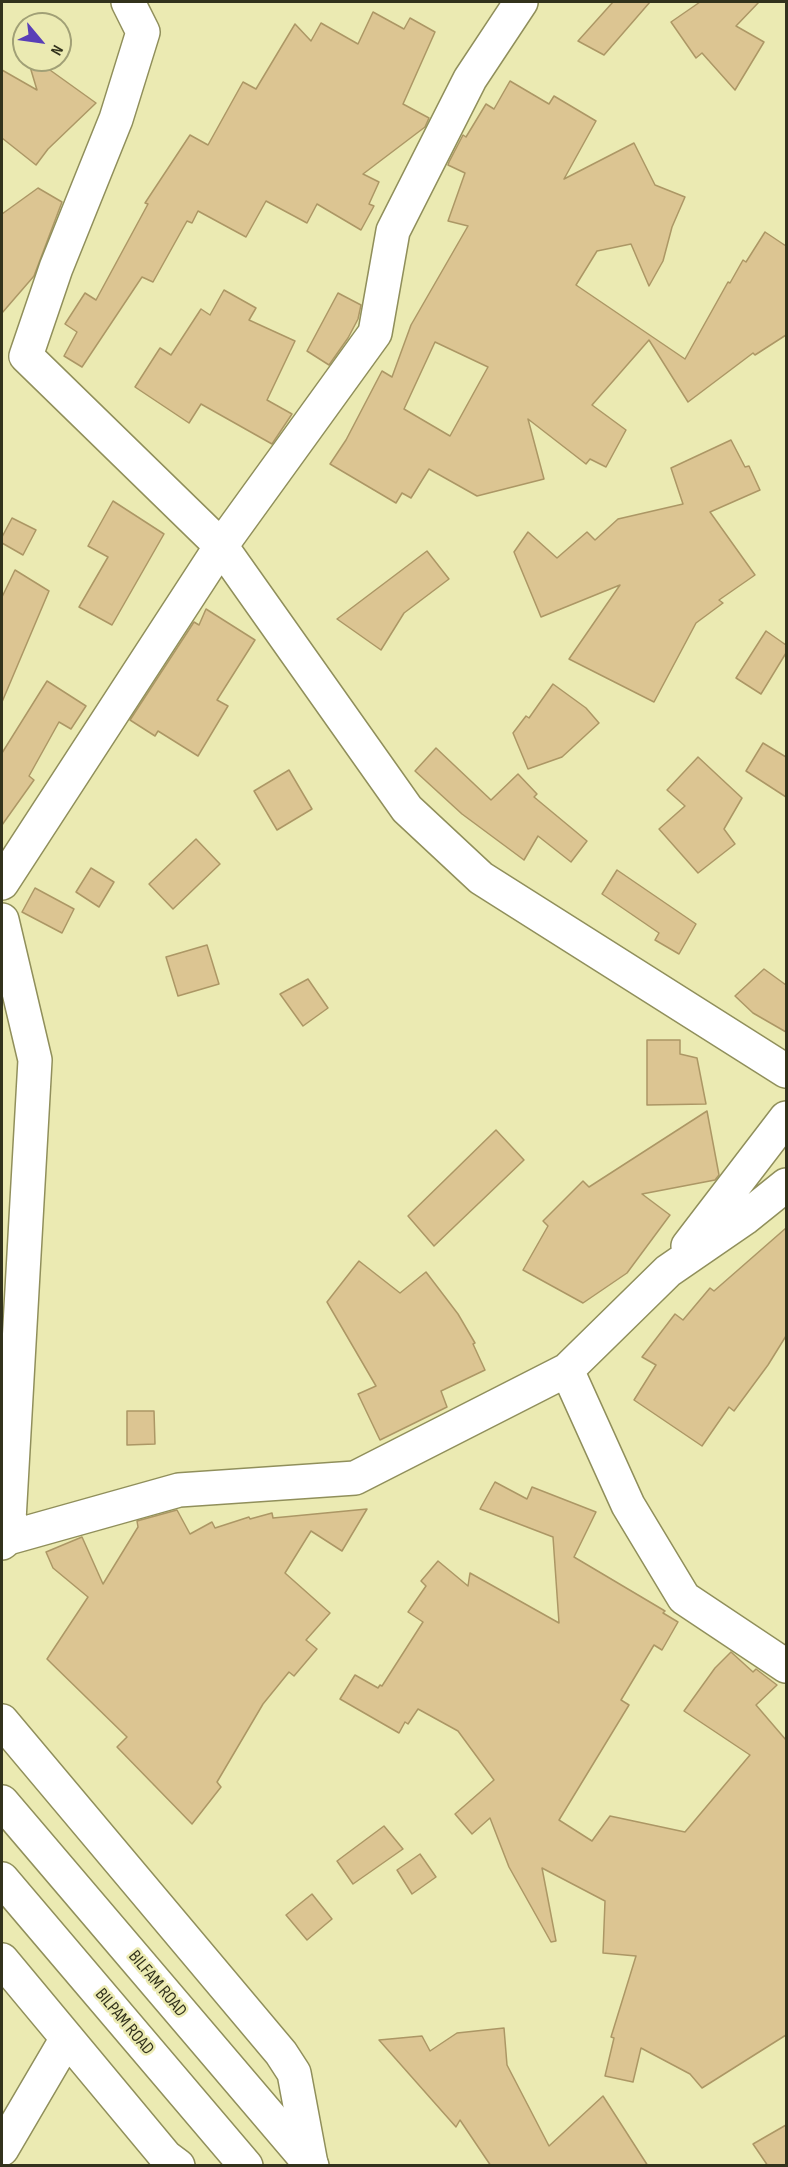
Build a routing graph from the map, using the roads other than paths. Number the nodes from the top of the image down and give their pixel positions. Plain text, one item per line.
1 (128, 2) edge
2 (521, 2) edge
3 (220, 546) junction
4 (2, 883) edge
5 (2, 920) edge
6 (786, 1071) edge
7 (786, 1119) edge
8 (786, 1185) edge
9 (668, 1271) junction
10 (567, 1370) junction
11 (5, 1540) edge
12 (786, 1666) edge
13 (2, 1721) edge
14 (2, 1802) edge
15 (2, 1879) edge
16 (2, 1960) edge
17 (67, 2038) junction
18 (2, 2149) edge
19 (311, 2165) edge
20 (178, 2166) edge
21 (246, 2166) edge

1 - 3 street
2 - 3 street
3 - 4 street
3 - 6 street
5 - 11 street
7 - 9 street
8 - 9 street
9 - 10 street
10 - 11 street
10 - 12 street
13 - 19 street
14 - 19 street, BILFAM ROAD
15 - 21 street, BILPAM ROAD
16 - 17 street
17 - 18 street
17 - 20 street

